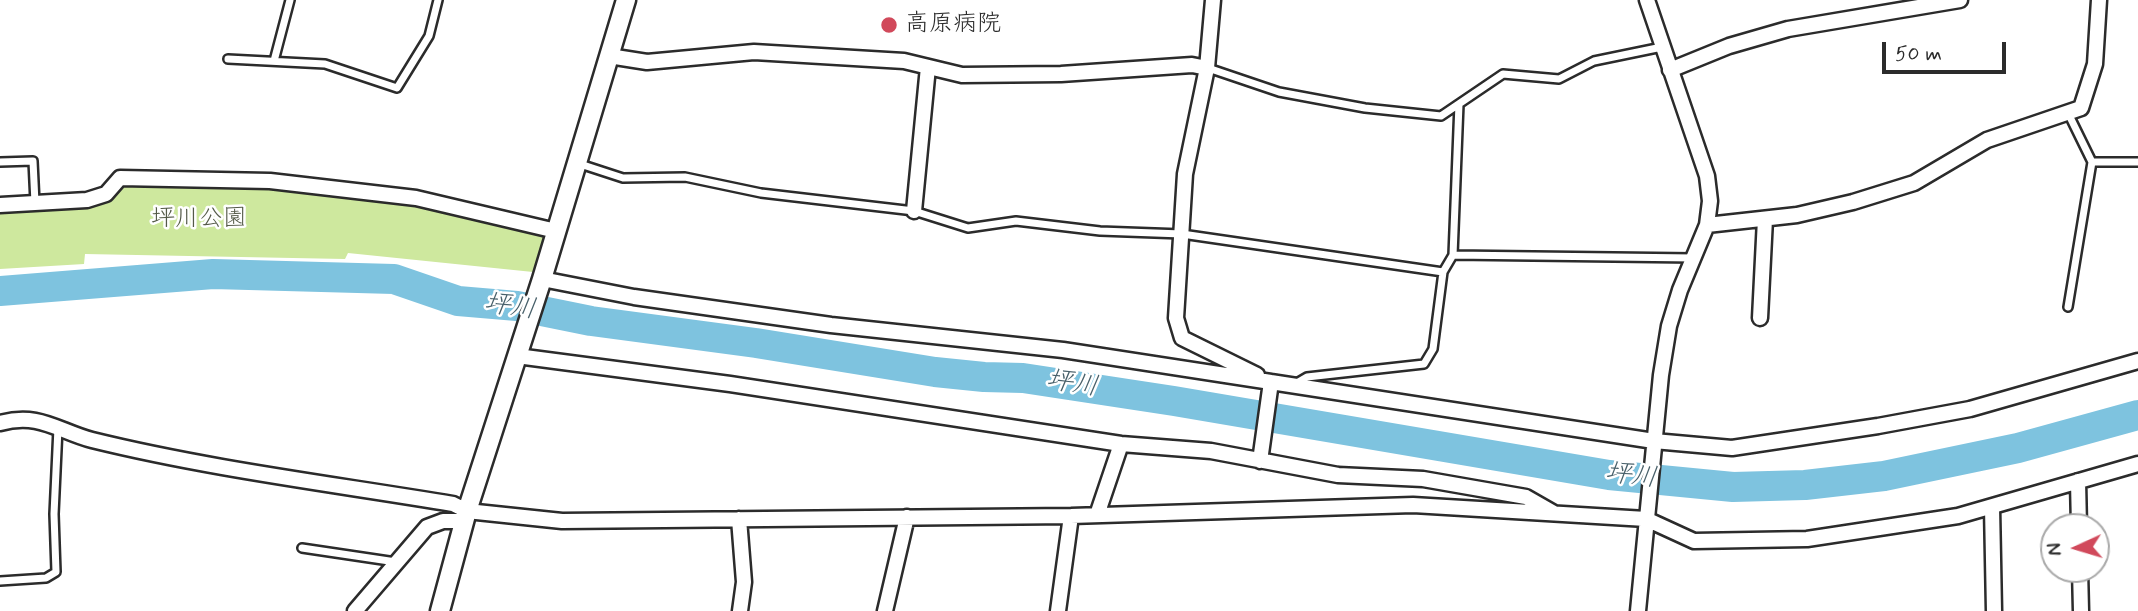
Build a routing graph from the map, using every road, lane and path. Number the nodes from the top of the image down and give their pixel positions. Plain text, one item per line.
1 (290, 0) edge
2 (438, 0) edge
3 (625, 0) edge
4 (1213, 0) edge
5 (1647, 0) edge
6 (1960, 0) edge
7 (2099, 0) edge
8 (1662, 47) junction
9 (609, 55) junction
10 (228, 59) dead end
11 (274, 61) junction
12 (928, 66) junction
13 (1207, 68) junction
14 (1670, 71) junction
15 (1459, 104) junction
16 (2067, 112) junction
17 (0, 162) edge
18 (2092, 162) junction
19 (2138, 162) edge
20 (576, 163) junction
21 (35, 204) junction
22 (0, 205) edge
23 (914, 211) junction
24 (1765, 219) junction
25 (1707, 225) junction
26 (556, 231) junction
27 (1182, 234) junction
28 (1453, 255) junction
29 (1693, 258) junction
30 (1443, 272) junction
31 (540, 284) junction
32 (2068, 307) dead end
33 (1760, 318) dead end
34 (518, 352) junction
35 (2138, 361) edge
36 (1294, 385) junction
37 (1270, 387) junction
38 (0, 423) edge
39 (58, 427) junction
40 (1121, 444) junction
41 (1654, 447) junction
42 (1261, 455) junction
43 (2138, 464) edge
44 (2078, 481) junction
45 (1992, 507) junction
46 (2079, 513) edge
47 (1097, 515) junction
48 (1558, 515) junction
49 (466, 516) junction
50 (1070, 516) junction
51 (907, 517) junction
52 (739, 519) junction
53 (1646, 519) junction
54 (302, 548) dead end
55 (396, 562) junction
56 (0, 581) edge
57 (2080, 583) edge
58 (355, 611) edge
59 (440, 611) edge
60 (740, 611) edge
61 (885, 611) edge
62 (1058, 611) edge
63 (1638, 611) edge
64 (1994, 611) edge
65 (2081, 611) edge

1 - 11 lane
2 - 11 lane
3 - 9 street
4 - 13 street
5 - 8 street
6 - 14 street
7 - 16 street
8 - 14 street
8 - 15 lane
9 - 12 street
9 - 20 street
10 - 11 lane
12 - 13 street
12 - 23 street
13 - 15 lane
13 - 27 street
14 - 25 street
15 - 28 lane
16 - 18 lane
16 - 24 street
17 - 21 lane
18 - 19 lane
18 - 32 lane
20 - 23 lane
20 - 26 street
21 - 22 street
21 - 26 street
23 - 27 lane
24 - 25 street
24 - 33 street
25 - 29 street
26 - 31 street
27 - 30 lane
27 - 37 street
28 - 29 lane
28 - 30 lane
29 - 41 street
30 - 36 lane
31 - 34 street
31 - 37 street
34 - 40 street
34 - 49 street
35 - 41 street
36 - 37 street
36 - 41 street
37 - 42 street
38 - 39 street
39 - 49 street
39 - 56 lane
40 - 42 street
40 - 47 street
41 - 53 street
42 - 48 street
43 - 44 street
44 - 45 street
44 - 46 street
45 - 53 street
45 - 64 street
47 - 48 street
47 - 50 street
48 - 53 street
49 - 52 street
49 - 55 street
49 - 59 street
50 - 51 street
50 - 62 street
51 - 52 street
51 - 61 street
52 - 60 street
53 - 63 street
54 - 55 lane
55 - 58 street
57 - 65 street

